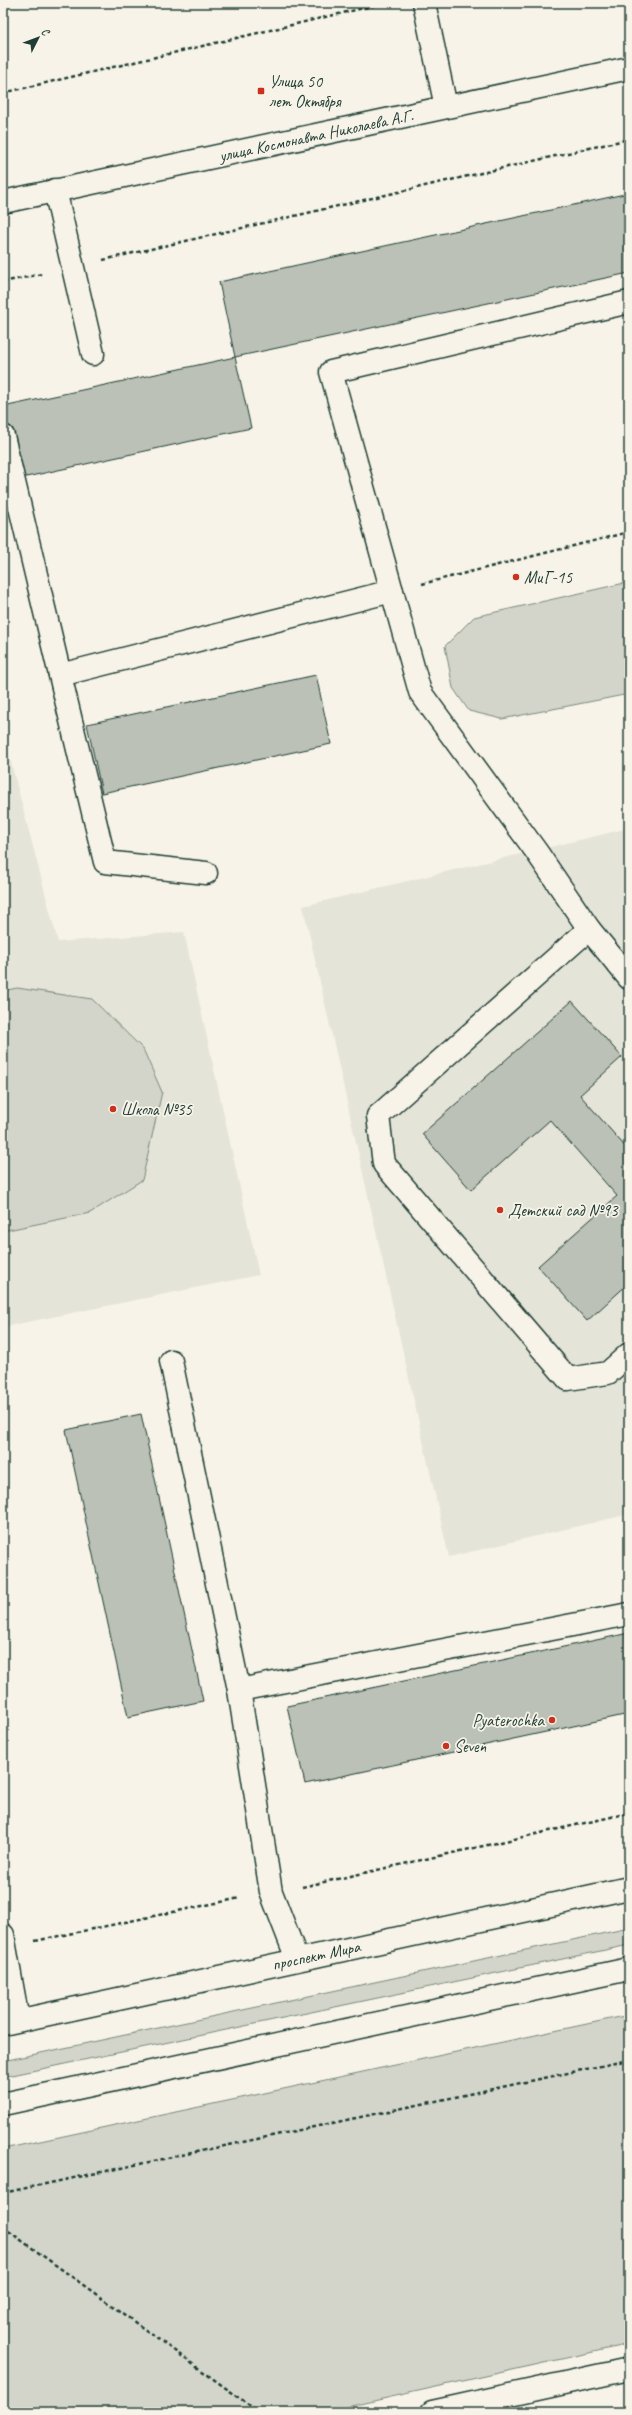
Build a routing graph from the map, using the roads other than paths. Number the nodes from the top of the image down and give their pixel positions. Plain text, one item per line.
1 (424, 3) edge
2 (629, 68) edge
3 (446, 107) junction
4 (55, 190) junction
5 (3, 202) edge
6 (629, 302) edge
7 (93, 354) dead end
8 (3, 436) edge
9 (392, 591) junction
10 (60, 675) junction
11 (206, 873) dead end
12 (589, 929) junction
13 (629, 978) edge
14 (629, 1354) edge
15 (171, 1361) dead end
16 (629, 1614) edge
17 (239, 1690) junction
18 (629, 1888) edge
19 (3, 1935) edge
20 (297, 1959) junction
21 (629, 1969) edge
22 (11, 2022) edge
23 (3, 2104) edge
24 (629, 2368) edge
25 (432, 2412) edge

1 - 3 main road
2 - 3 main road, улица Космонавта Николаева А.Г.
3 - 4 main road, улица Космонавта Николаева А.Г.
4 - 5 main road, улица Космонавта Николаева А.Г.
4 - 7 main road
6 - 9 main road
8 - 10 main road
9 - 10 main road
9 - 12 main road
10 - 11 main road
12 - 13 main road
12 - 14 main road
15 - 17 main road
16 - 17 main road
17 - 20 main road
18 - 20 main road, проспект Мира
19 - 22 main road
20 - 22 main road, проспект Мира
21 - 23 main road
24 - 25 main road

